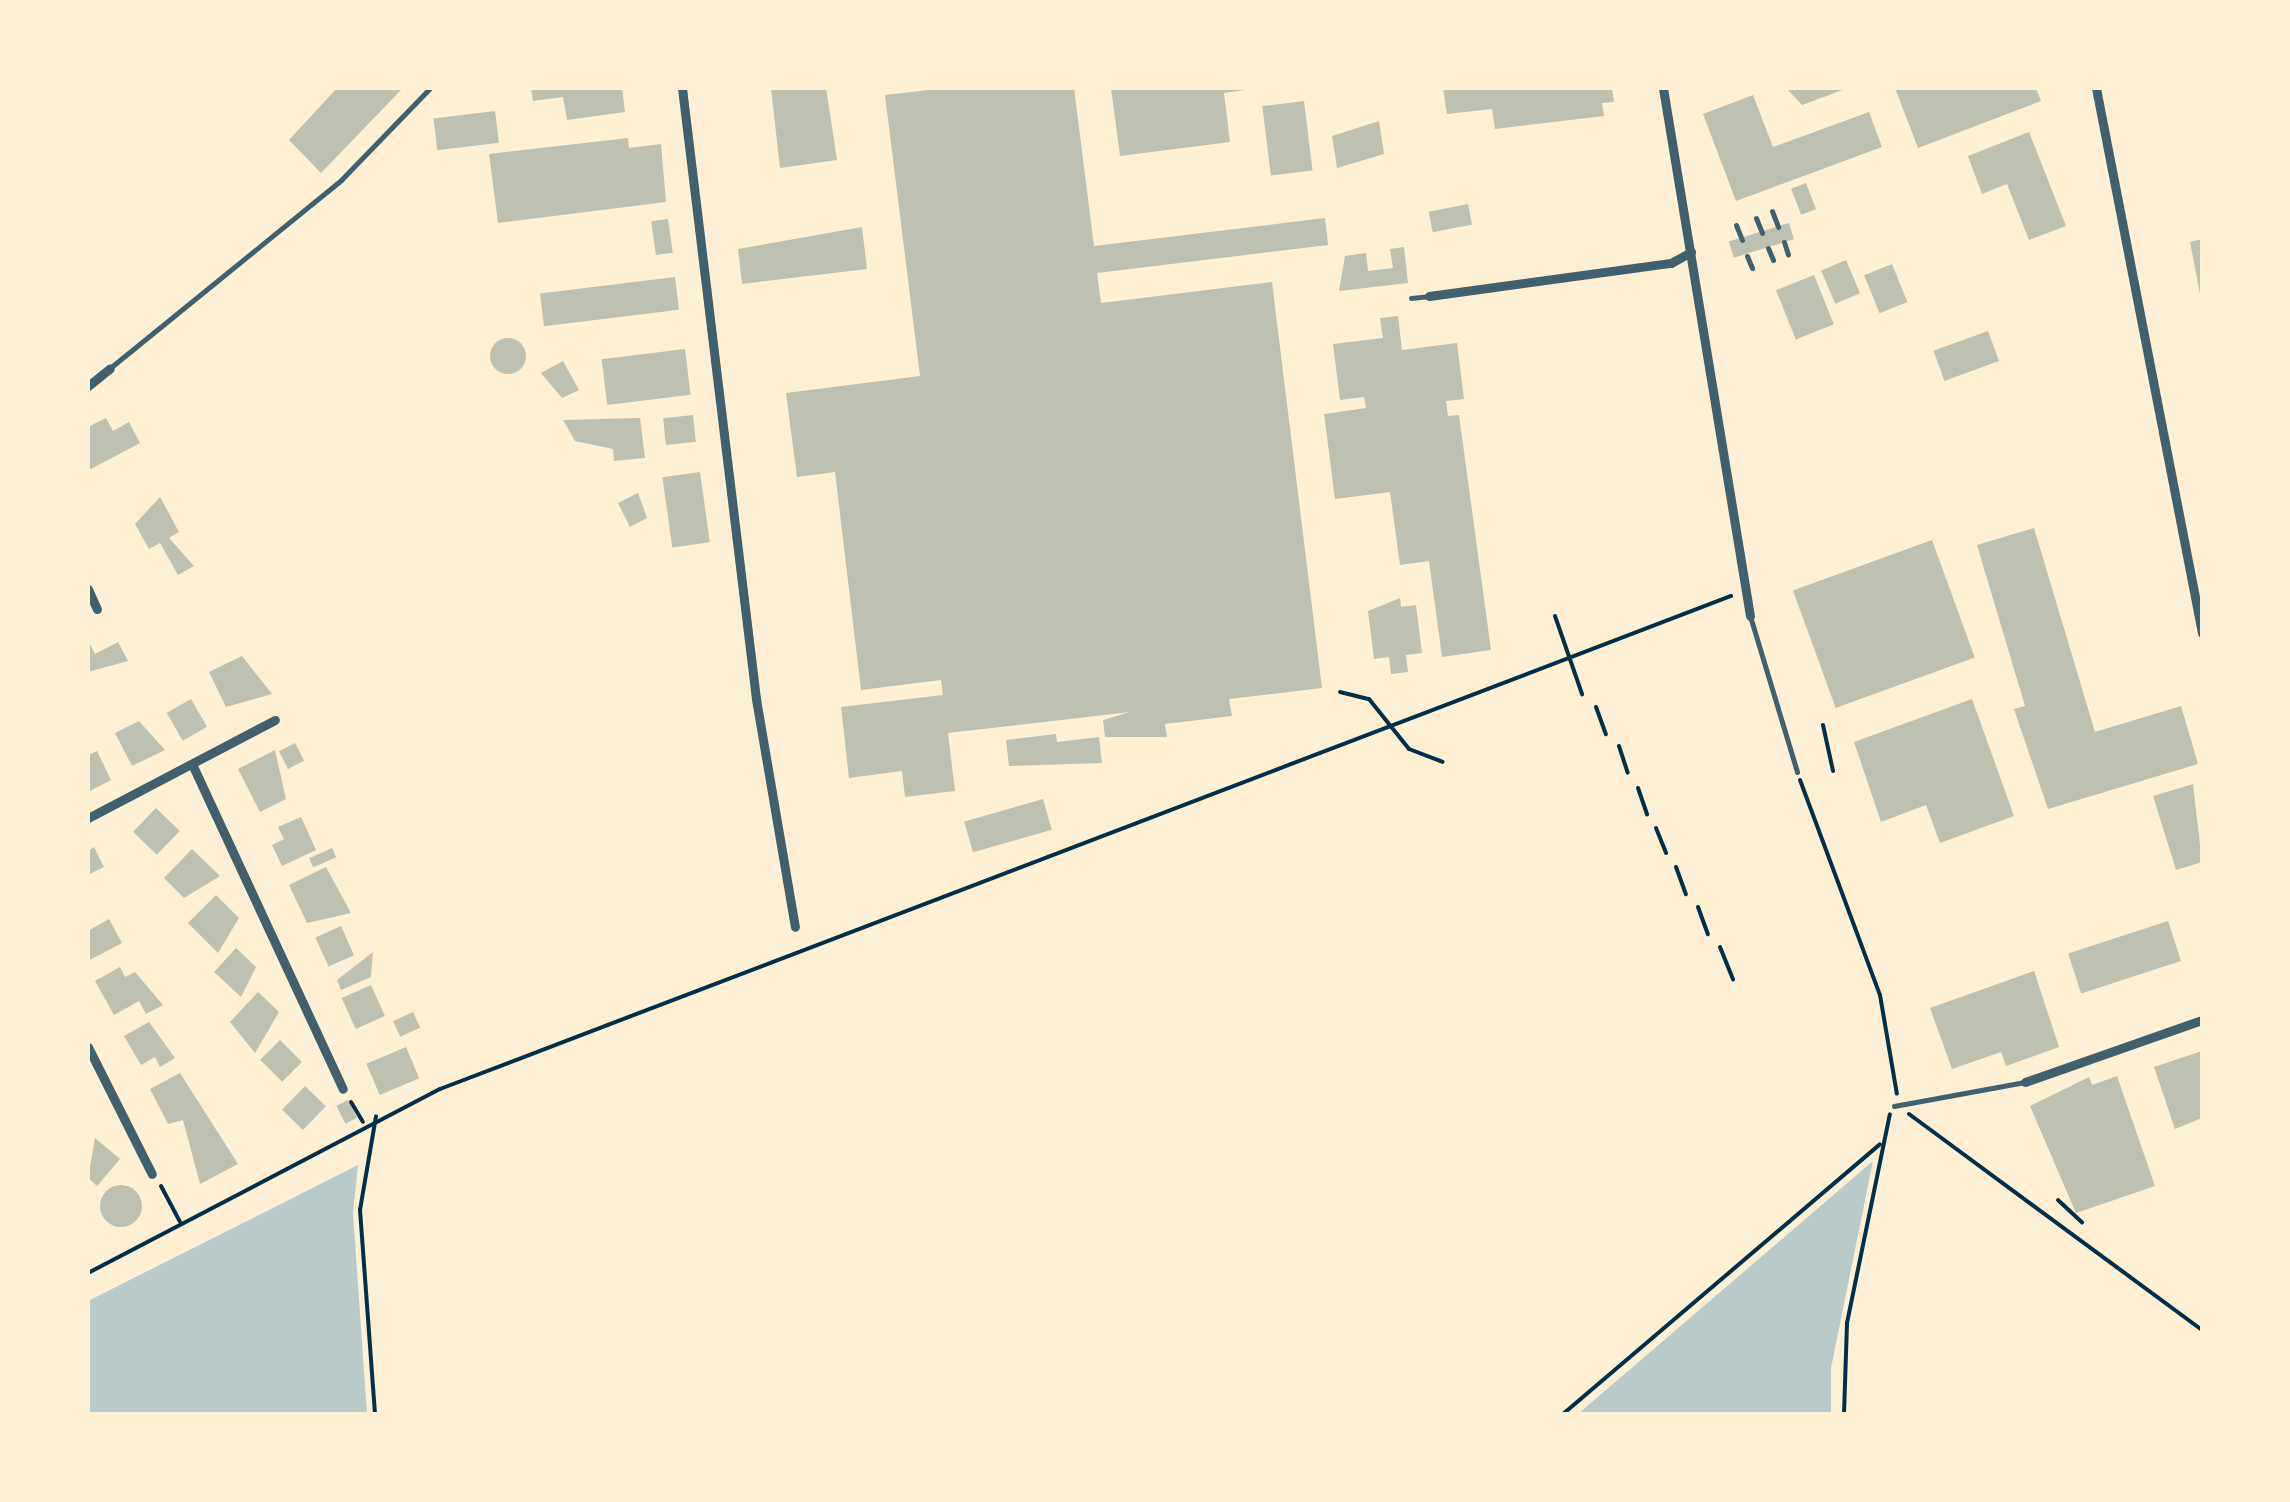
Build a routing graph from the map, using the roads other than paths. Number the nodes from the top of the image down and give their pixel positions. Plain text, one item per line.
1 (430, 88) edge
2 (682, 88) edge
3 (1663, 88) edge
4 (2096, 88) edge
5 (1772, 211) dead end
6 (1756, 218) dead end
7 (1736, 226) dead end
8 (1778, 227) dead end
9 (1762, 233) dead end
10 (1742, 240) dead end
11 (1784, 242) dead end
12 (1768, 248) dead end
13 (1690, 252) junction
14 (1788, 254) dead end
15 (1748, 256) dead end
16 (1772, 260) dead end
17 (1752, 268) dead end
18 (1429, 296) joint
19 (1412, 298) dead end
20 (110, 368) joint
21 (88, 386) edge
22 (88, 589) edge
23 (98, 608) dead end
24 (1750, 616) joint
25 (2202, 633) edge
26 (275, 720) dead end
27 (192, 764) junction
28 (1797, 772) road end
29 (88, 818) edge
30 (794, 927) dead end
31 (2202, 1020) edge
32 (88, 1048) edge
33 (2025, 1082) joint
34 (343, 1089) road end
35 (1895, 1104) road end
36 (152, 1174) road end

1 - 20 lane
2 - 30 street
3 - 13 street
4 - 25 street
5 - 8 lane
6 - 9 lane
7 - 10 lane
11 - 14 lane
12 - 16 lane
13 - 18 street
13 - 24 street
15 - 17 lane
18 - 19 lane
20 - 21 street
22 - 23 street
24 - 28 lane
26 - 27 street
27 - 29 street
27 - 34 street
31 - 33 street
32 - 36 street
33 - 35 lane

